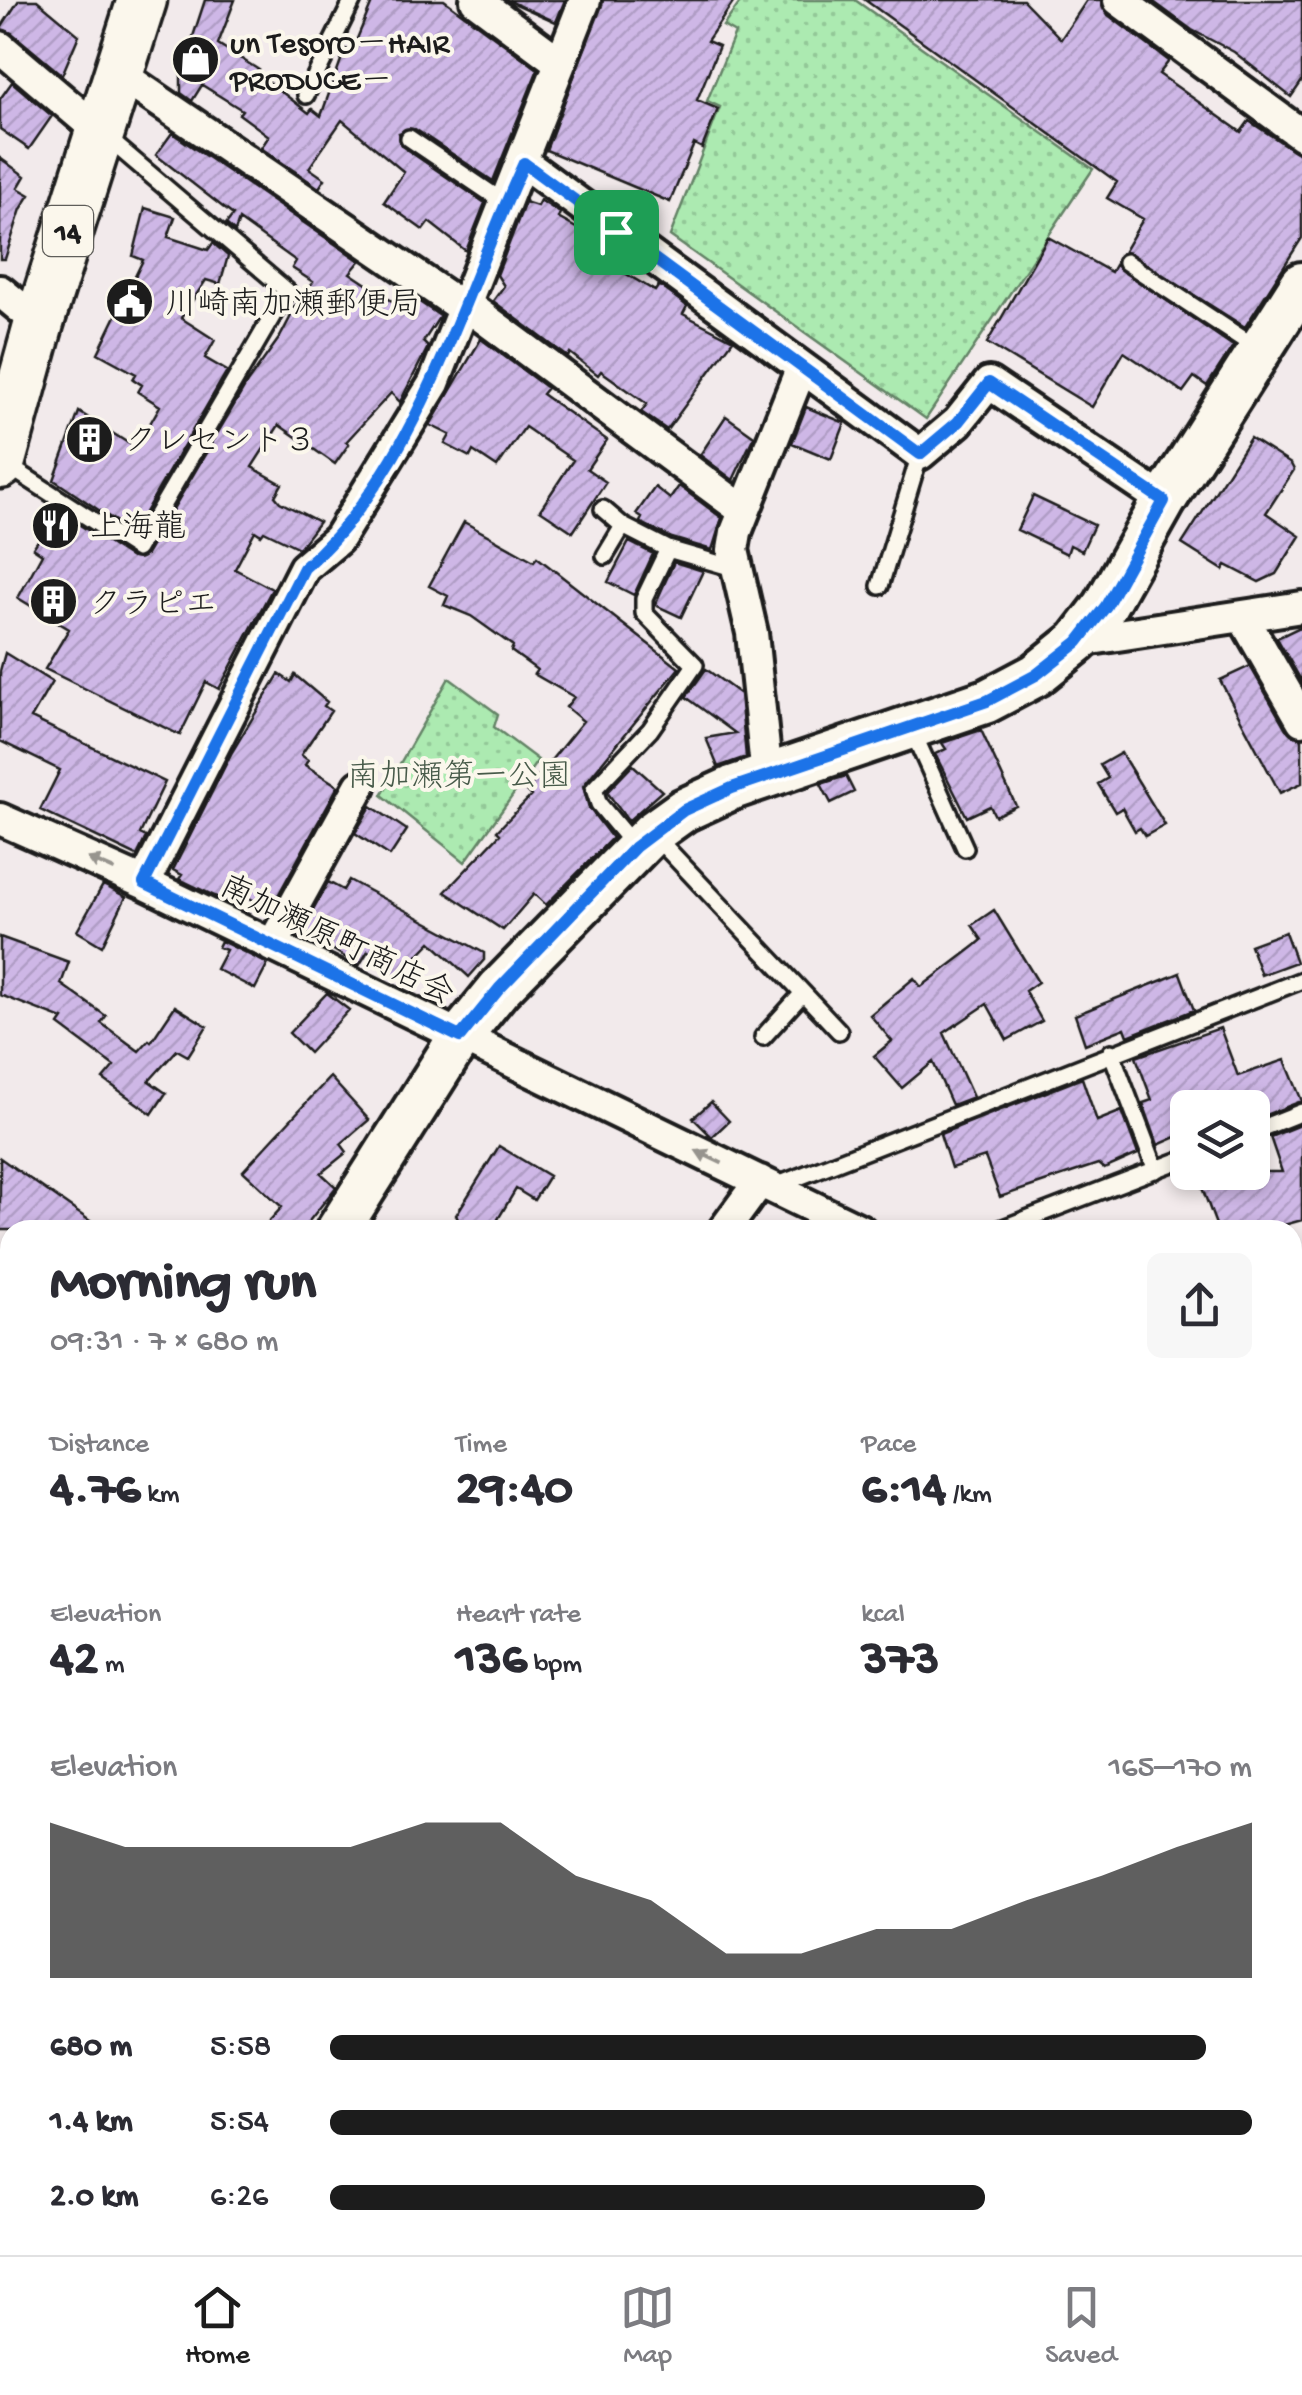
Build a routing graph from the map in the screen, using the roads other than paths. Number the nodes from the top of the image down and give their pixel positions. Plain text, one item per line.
1 (142, 0) edge
2 (352, 0) edge
3 (476, 0) edge
4 (585, 0) edge
5 (1119, 0) edge
6 (0, 48) edge
7 (560, 62) junction
8 (118, 74) junction
9 (306, 95) dead end
10 (100, 132) junction
11 (1302, 135) edge
12 (409, 138) dead end
13 (524, 163) junction
14 (505, 203) junction
15 (1126, 262) dead end
16 (1302, 284) edge
17 (0, 292) edge
18 (464, 306) junction
19 (39, 322) junction
20 (1261, 352) junction
21 (801, 369) junction
22 (920, 454) junction
23 (0, 462) edge
24 (1164, 501) junction
25 (603, 510) dead end
26 (744, 511) junction
27 (623, 526) junction
28 (668, 549) junction
29 (605, 556) dead end
30 (738, 570) junction
31 (880, 586) dead end
32 (1302, 607) edge
33 (1242, 617) junction
34 (1078, 642) junction
35 (1302, 720) edge
36 (910, 727) junction
37 (767, 777) junction
38 (360, 786) dead end
39 (0, 819) edge
40 (644, 840) junction
41 (965, 848) dead end
42 (144, 883) junction
43 (272, 946) junction
44 (1302, 980) edge
45 (803, 993) junction
46 (839, 1031) dead end
47 (460, 1037) junction
48 (762, 1037) dead end
49 (1111, 1052) junction
50 (1302, 1112) edge
51 (1270, 1125) edge
52 (1170, 1164) edge
53 (1156, 1170) junction
54 (767, 1184) junction
55 (344, 1220) edge
56 (733, 1220) edge
57 (840, 1220) edge
58 (1024, 1220) edge

1 - 8 main road, 14
2 - 9 lane
3 - 7 street
4 - 7 street
5 - 11 street
6 - 10 street
7 - 13 street
8 - 10 main road, 14
8 - 18 street
10 - 19 main road, 14
10 - 23 lane
12 - 14 lane
13 - 14 street
13 - 21 street
14 - 18 street
15 - 20 lane
16 - 20 street
17 - 19 street
18 - 26 street
18 - 42 street
19 - 23 main road, 14
20 - 24 street
21 - 22 street
21 - 26 street
22 - 24 street
22 - 31 lane
24 - 34 street
25 - 27 lane
26 - 30 street
27 - 28 lane
27 - 29 lane
28 - 30 lane
28 - 40 lane
30 - 37 street
32 - 33 street
33 - 34 street
33 - 35 street
34 - 36 street
36 - 37 street
36 - 41 lane
37 - 40 street
38 - 43 street
42 -> 39 street, 南加瀬原町商店会
40 - 45 lane
40 - 47 street
42 - 43 street, 南加瀬原町商店会
43 - 47 street, 南加瀬原町商店会
44 - 49 lane
45 - 46 lane
45 - 48 lane
54 -> 47 street, 南加瀬原町商店会
47 - 55 street
49 - 53 lane
49 - 54 lane
50 - 51 lane
52 - 53 lane
53 - 58 lane
54 - 56 street
54 - 57 street, 南加瀬原町商店会

